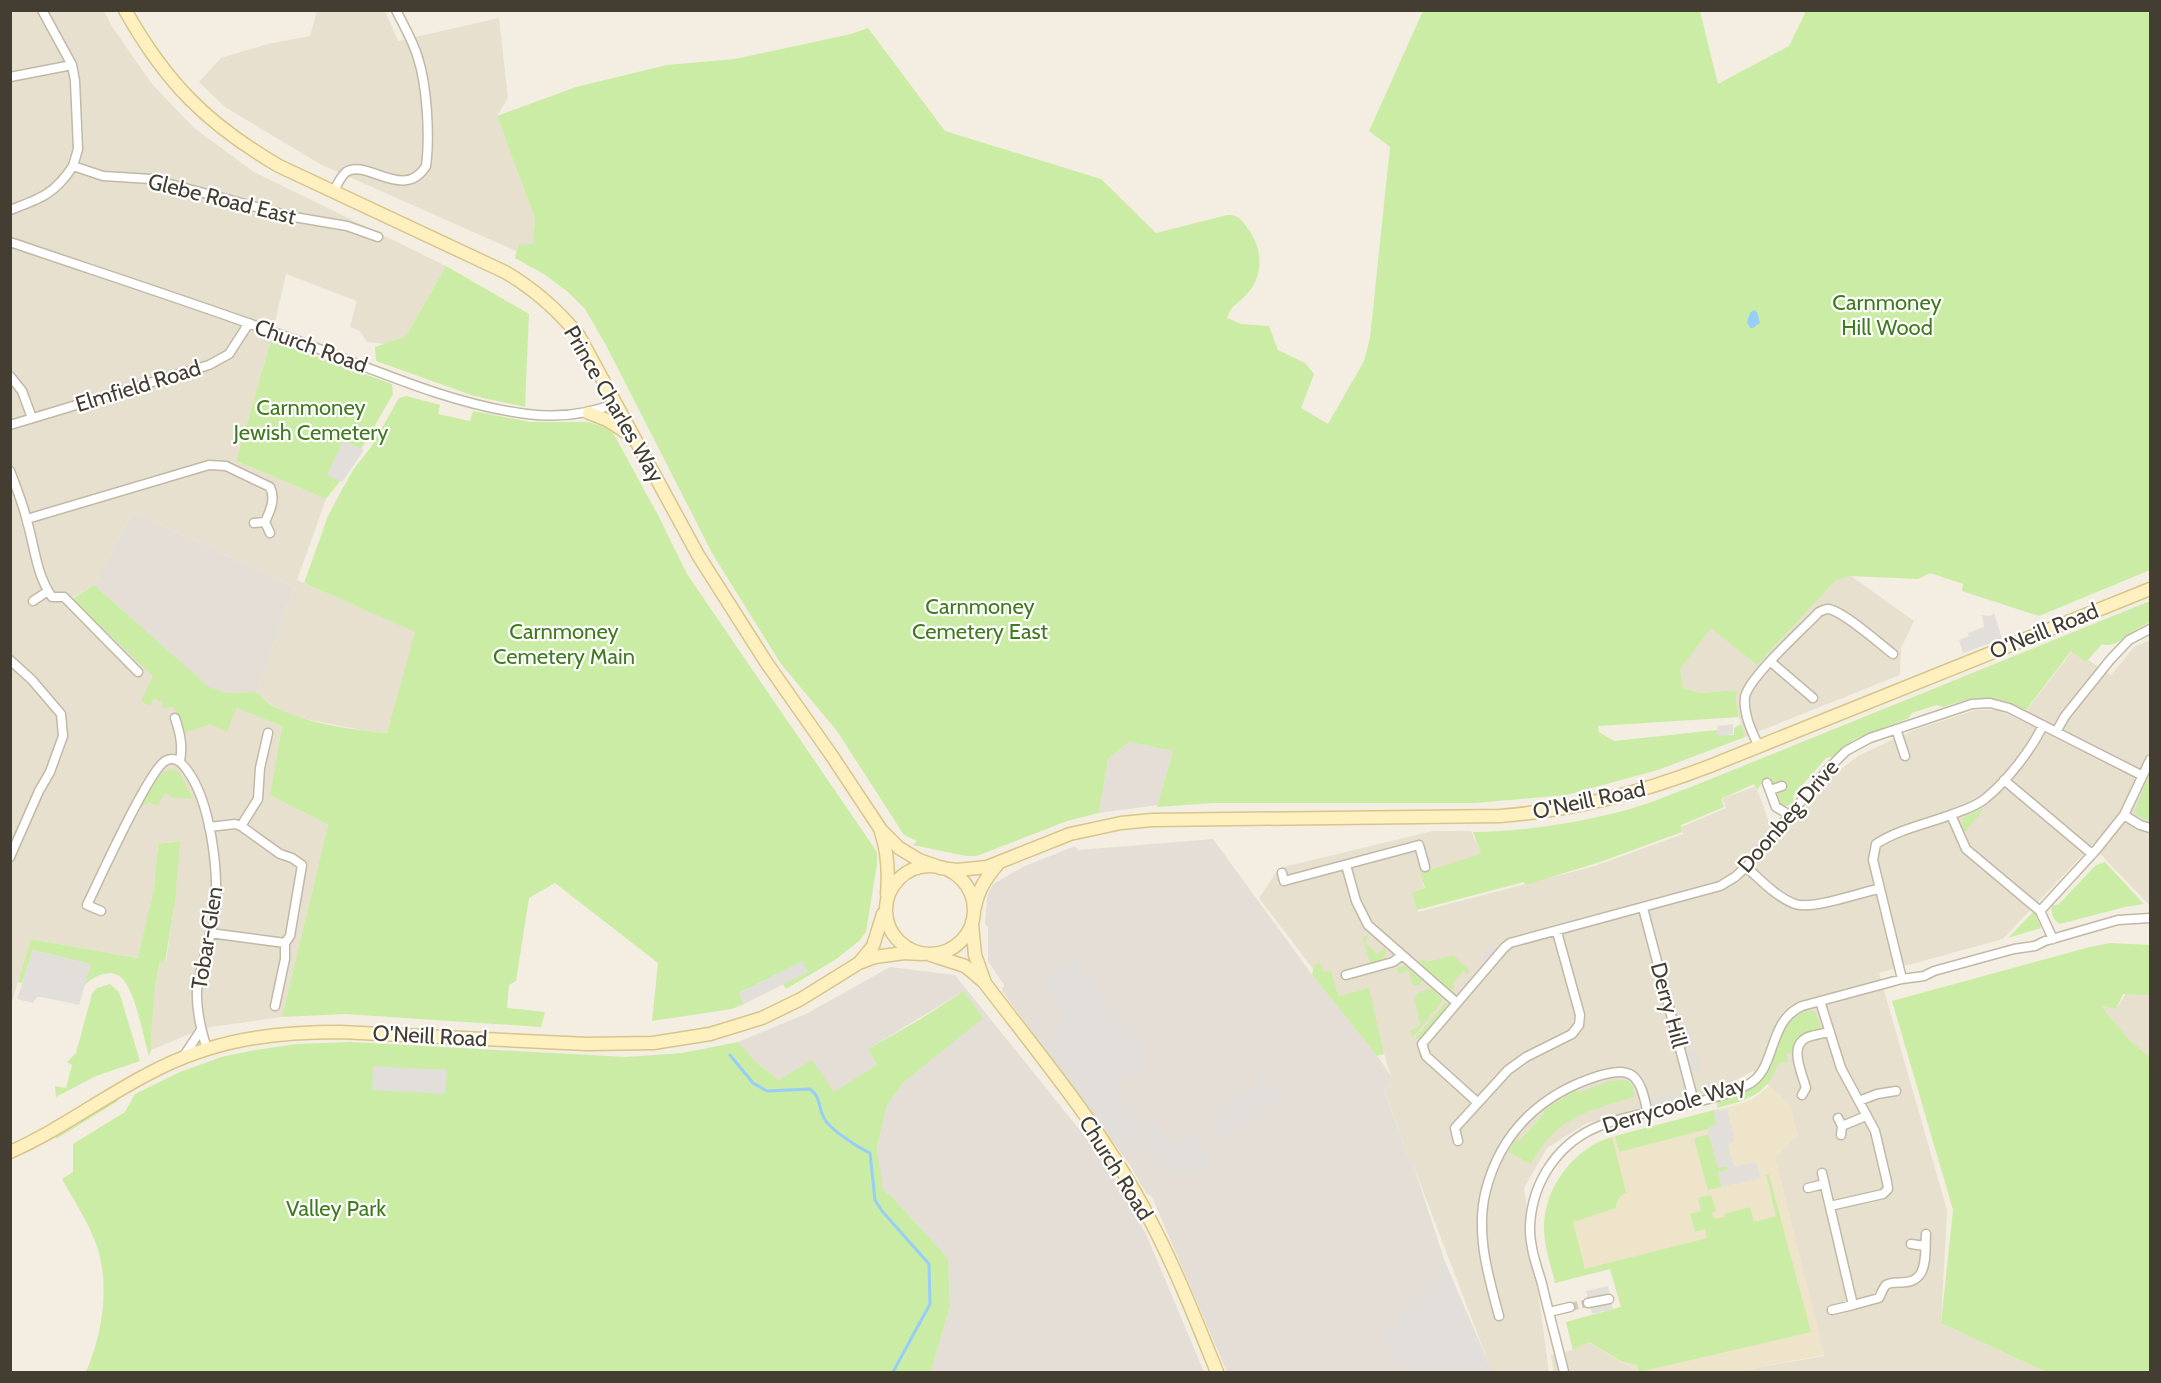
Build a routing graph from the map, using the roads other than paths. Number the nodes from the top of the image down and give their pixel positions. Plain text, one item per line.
1 (42, 10) edge
2 (125, 10) edge
3 (396, 10) edge
4 (72, 65) junction
5 (10, 77) edge
6 (73, 166) junction
7 (333, 192) junction
8 (10, 210) edge
9 (378, 237) dead end
10 (10, 242) edge
11 (249, 323) junction
12 (10, 375) edge
13 (616, 403) junction
14 (589, 413) junction
15 (32, 418) junction
16 (10, 425) edge
17 (635, 439) junction
18 (10, 471) edge
19 (20, 501) junction
20 (10, 505) edge
21 (27, 519) junction
22 (265, 522) junction
23 (254, 523) dead end
24 (270, 533) dead end
25 (2151, 589) edge
26 (48, 591) junction
27 (33, 601) dead end
28 (2151, 629) edge
29 (1893, 654) dead end
30 (10, 660) edge
31 (1771, 662) junction
32 (138, 672) dead end
33 (1813, 698) dead end
34 (175, 718) dead end
35 (2043, 725) junction
36 (1896, 729) junction
37 (2056, 732) junction
38 (268, 733) dead end
39 (1759, 747) junction
40 (1905, 756) dead end
41 (2151, 760) edge
42 (180, 761) junction
43 (2141, 775) junction
44 (2004, 780) junction
45 (1782, 786) dead end
46 (1952, 815) junction
47 (2124, 815) junction
48 (1791, 816) junction
49 (241, 826) junction
50 (209, 827) junction
51 (2151, 828) edge
52 (881, 830) junction
53 (2092, 854) junction
54 (10, 856) edge
55 (998, 864) junction
56 (1346, 865) junction
57 (940, 867) junction
58 (1425, 867) dead end
59 (1746, 867) junction
60 (1282, 873) dead end
61 (1878, 889) junction
62 (886, 903) junction
63 (1643, 908) junction
64 (101, 911) dead end
65 (2040, 911) junction
66 (973, 917) junction
67 (2151, 918) edge
68 (1557, 932) junction
69 (210, 933) junction
70 (2053, 939) junction
71 (285, 943) junction
72 (925, 954) junction
73 (1401, 956) junction
74 (860, 963) junction
75 (1346, 975) dead end
76 (1902, 979) junction
77 (984, 982) junction
78 (1820, 1001) junction
79 (1457, 1004) junction
80 (275, 1006) dead end
81 (201, 1030) junction
82 (1830, 1032) junction
83 (207, 1049) junction
84 (183, 1058) junction
85 (1896, 1091) dead end
86 (1802, 1095) dead end
87 (1859, 1101) junction
88 (1478, 1102) junction
89 (1694, 1102) junction
90 (1648, 1114) junction
91 (1866, 1116) junction
92 (1840, 1126) dead end
93 (1458, 1141) dead end
94 (10, 1152) edge
95 (1822, 1173) dead end
96 (1824, 1184) junction
97 (1808, 1188) dead end
98 (1830, 1206) junction
99 (1926, 1234) dead end
100 (1911, 1244) dead end
101 (1925, 1246) junction
102 (1609, 1299) dead end
103 (1588, 1303) tunnel mouth
104 (1853, 1305) junction
105 (1570, 1307) tunnel mouth
106 (1487, 1310) dead end
107 (1832, 1310) dead end
108 (1549, 1312) junction
109 (1217, 1372) edge
110 (1564, 1372) edge

1 - 4 street
2 - 7 main road, Prince Charles Way
3 - 7 street
4 - 5 street
4 - 6 street
6 - 8 street
6 - 9 street, Glebe Road East
7 - 13 main road, Prince Charles Way
10 - 11 street, Church Road
11 - 14 street, Church Road
11 - 15 street, Elmfield Road
12 - 15 street
13 - 14 street, Church Road
13 - 17 main road, Prince Charles Way
14 - 17 main road
15 - 16 street, Elmfield Road
17 - 52 main road, Prince Charles Way
18 - 19 street
19 - 20 street
19 - 21 street
21 - 22 street
21 - 26 street
22 - 23 street
22 - 24 street
25 - 39 main road, O'Neill Road
26 - 27 street
26 - 32 street
28 - 37 street
29 - 31 street
30 - 54 street
31 - 33 street
31 - 39 street
34 - 42 street, Tobar-Glen
35 - 36 street, Doonbeg Drive
35 - 37 street, Doonbeg Drive
35 - 44 street
36 - 40 street
36 - 48 street, Doonbeg Drive
37 - 43 street, Doonbeg Drive
38 - 49 street
39 - 55 main road, O'Neill Road
41 - 43 street
42 - 50 street, Tobar-Glen
42 - 64 street
43 - 47 street
44 - 46 street
44 - 53 street
45 - 48 street
46 - 61 street
46 - 65 street
47 - 51 street
47 - 53 street
48 - 59 street, Doonbeg Drive
49 - 50 street
49 - 71 street
50 - 69 street, Tobar-Glen
52 - 57 main road, Prince Charles Way
52 - 62 main road, Prince Charles Way
53 - 65 street
55 - 57 main road, O'Neill Road
55 - 66 main road, O'Neill Road
56 - 58 street
56 - 60 street
56 - 73 street
57 - 62 main road
57 - 66 main road
59 - 61 street
59 - 63 street, Doonbeg Drive
61 - 76 street
62 - 72 main road
62 - 74 main road, O'Neill Road
63 - 68 street, Doonbeg Drive
63 - 89 street, Derry Hill
65 - 70 street
66 - 72 main road
66 - 77 main road, Church Road
67 - 70 street, Derrycoole Way
68 - 79 street, Doonbeg Drive
68 - 88 street
69 - 71 street
69 - 81 street, Tobar-Glen
70 - 76 street, Derrycoole Way
71 - 80 street
72 - 74 main road, O'Neill Road
72 - 77 main road, Church Road
73 - 75 street
73 - 79 street
74 - 83 main road, O'Neill Road
76 - 78 street, Derrycoole Way
77 - 109 main road, Church Road
78 - 82 street
78 - 89 street, Derrycoole Way
79 - 88 street, Doonbeg Drive
81 - 83 street, Tobar-Glen
81 - 84 street
82 - 86 street
82 - 87 street
83 - 84 main road, O'Neill Road
84 - 94 main road, O'Neill Road
85 - 87 street
87 - 91 street
88 - 93 street
89 - 90 street, Derrycoole Way
90 - 106 street
90 - 108 street, Derrycoole Way
91 - 92 street
91 - 98 street
95 - 96 street
96 - 97 street
96 - 98 street
98 - 104 street
99 - 101 street
100 - 101 street
101 - 104 street
102 - 103 street
104 - 107 street
105 - 108 street
108 - 110 street, Derrycoole Way

